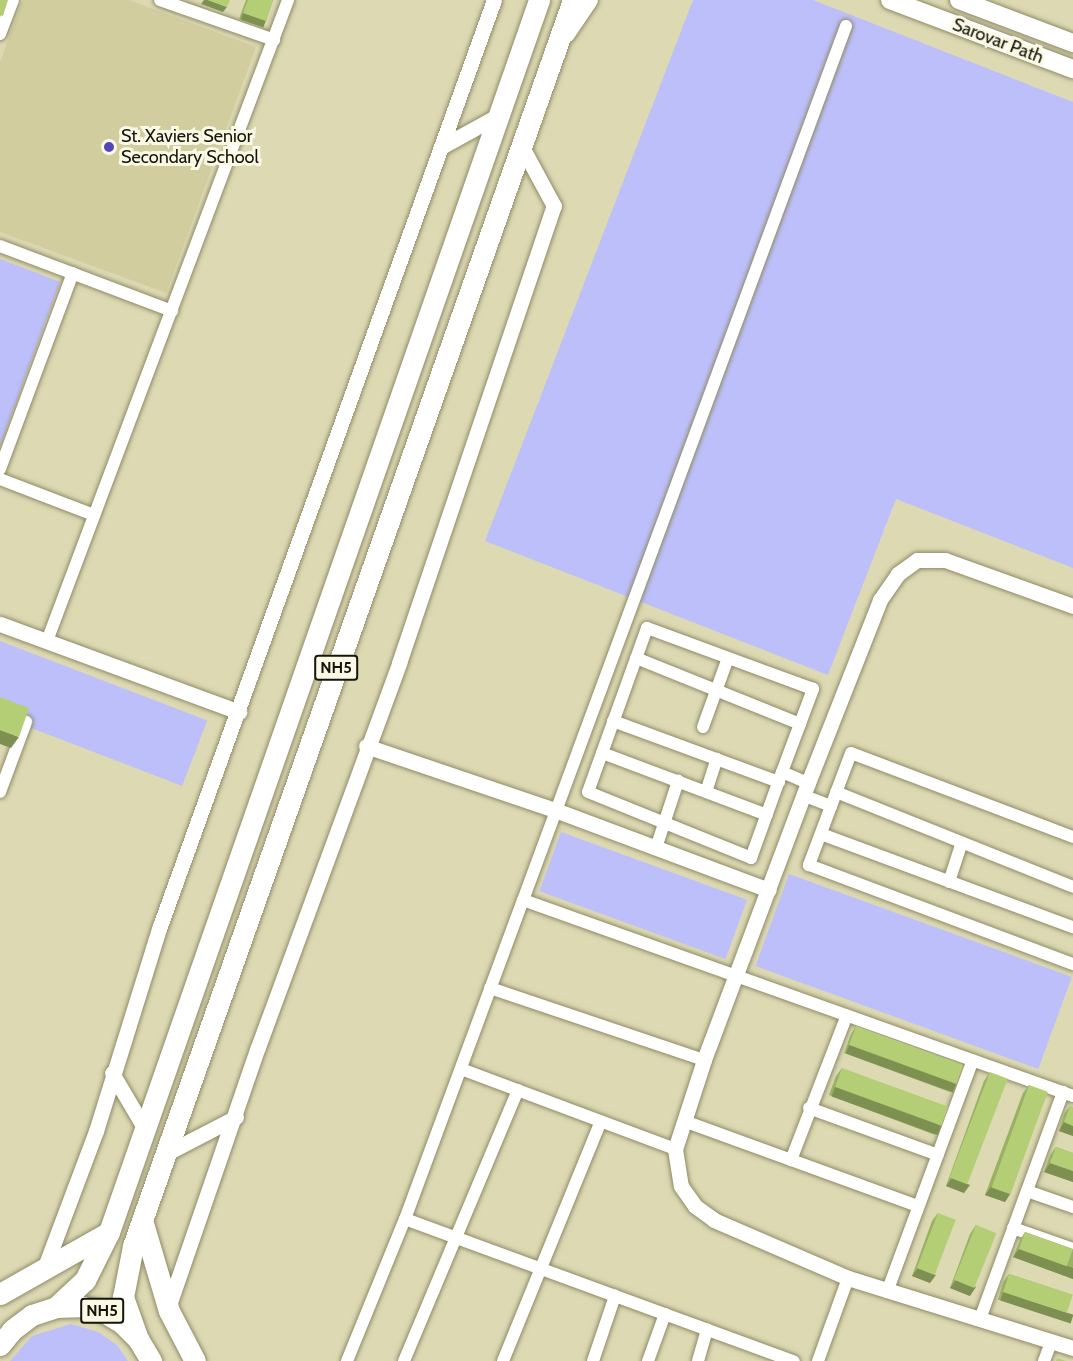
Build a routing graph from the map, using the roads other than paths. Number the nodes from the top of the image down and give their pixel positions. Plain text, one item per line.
1 (13, 0) edge
2 (160, 0) edge
3 (288, 0) edge
4 (494, 0) edge
5 (531, 0) edge
6 (539, 0) edge
7 (573, 0) edge
8 (589, 0) edge
9 (890, 0) edge
10 (959, 0) edge
11 (190, 5) edge
12 (846, 26) dead end
13 (0, 34) edge
14 (527, 35) junction
15 (274, 40) junction
16 (1073, 43) edge
17 (558, 46) junction
18 (1073, 69) edge
19 (499, 115) junction
20 (441, 147) junction
21 (523, 149) junction
22 (0, 246) edge
23 (73, 273) junction
24 (172, 311) junction
25 (0, 469) edge
26 (0, 479) edge
27 (94, 515) junction
28 (1073, 606) edge
29 (0, 624) edge
30 (46, 641) junction
31 (636, 658) junction
32 (728, 658) junction
33 (717, 688) junction
34 (239, 712) junction
35 (613, 721) junction
36 (26, 722) edge
37 (800, 724) junction
38 (703, 727) dead end
39 (366, 746) junction
40 (602, 753) junction
41 (717, 759) junction
42 (5, 763) edge
43 (780, 777) junction
44 (678, 782) junction
45 (806, 789) junction
46 (0, 792) edge
47 (706, 792) junction
48 (836, 792) junction
49 (831, 806) junction
50 (555, 810) junction
51 (767, 815) junction
52 (665, 823) junction
53 (821, 834) junction
54 (1073, 837) edge
55 (961, 844) junction
56 (656, 848) junction
57 (949, 882) junction
58 (1073, 887) edge
59 (769, 890) junction
60 (523, 900) junction
61 (1073, 927) edge
62 (1073, 964) edge
63 (736, 976) junction
64 (489, 988) junction
65 (847, 1015) junction
66 (704, 1060) junction
67 (973, 1060) junction
68 (461, 1069) junction
69 (112, 1073) junction
70 (518, 1090) junction
71 (1068, 1094) edge
72 (809, 1108) junction
73 (236, 1117) junction
74 (601, 1121) junction
75 (684, 1121) junction
76 (145, 1128) junction
77 (675, 1149) junction
78 (165, 1154) junction
79 (938, 1155) junction
80 (791, 1160) junction
81 (1027, 1191) junction
82 (918, 1206) junction
83 (1073, 1207) edge
84 (405, 1219) junction
85 (142, 1220) junction
86 (1013, 1228) junction
87 (109, 1232) junction
88 (458, 1238) junction
89 (1073, 1249) edge
90 (543, 1269) junction
91 (43, 1273) junction
92 (848, 1278) junction
93 (887, 1292) junction
94 (0, 1294) edge
95 (615, 1296) junction
96 (56, 1307) junction
97 (168, 1308) junction
98 (665, 1314) junction
99 (980, 1319) junction
100 (707, 1329) junction
101 (4, 1335) edge
102 (138, 1339) junction
103 (1052, 1340) junction
104 (1073, 1348) edge
105 (151, 1361) edge
106 (195, 1361) edge
107 (348, 1361) edge
108 (404, 1361) edge
109 (502, 1361) edge
110 (593, 1361) edge
111 (648, 1361) edge
112 (698, 1361) edge
113 (794, 1361) edge
114 (818, 1361) edge
115 (1044, 1361) edge

1 - 13 street
2 - 11 street
3 - 15 street
4 - 20 street
5 - 14 main road
6 - 14 highway, NH5
7 - 17 highway, NH5
8 - 17 main road
9 - 18 main road, Sarovar Path
10 - 16 main road
11 - 15 street
12 - 50 street
14 - 19 highway, NH5
15 - 24 street
17 - 21 highway, NH5
19 - 20 street
19 - 76 highway, NH5
20 - 34 street
21 - 39 street
21 - 78 highway, NH5
22 - 23 street
23 - 24 street
23 - 25 street
24 - 27 street
26 - 27 street
27 - 30 street
28 - 45 street
29 - 30 street
30 - 34 street
31 - 32 street
31 - 33 street
31 - 35 street
32 - 33 street
32 - 37 street
33 - 37 street
33 - 38 street
34 - 69 street
35 - 40 street
35 - 41 street
36 - 42 street
37 - 43 street
39 - 50 street
39 - 73 street
40 - 44 street
40 - 52 street
41 - 43 street
41 - 47 street
42 - 46 street
43 - 45 street
43 - 51 street
44 - 47 street
44 - 52 street
45 - 49 street
45 - 59 street
47 - 51 street
48 - 49 street
48 - 54 street
48 - 55 street
49 - 53 street
50 - 56 street
50 - 60 street
51 - 52 street
52 - 56 street
53 - 57 street
53 - 62 street
55 - 57 street
55 - 58 street
56 - 59 street
57 - 61 street
59 - 63 street
60 - 63 street
60 - 64 street
63 - 65 street
63 - 66 street
64 - 66 street
64 - 68 street
65 - 67 street
65 - 72 street
66 - 75 street
67 - 71 street
67 - 79 street
68 - 70 street
68 - 84 street
69 - 76 street
69 - 91 street
70 - 74 street
70 - 88 street
71 - 81 street
72 - 79 street
72 - 80 street
73 - 78 street
73 - 97 street
74 - 77 street
74 - 90 street
75 - 77 street
75 - 80 street
76 - 87 highway, NH5
77 - 92 street
78 - 85 highway, NH5
79 - 82 street
80 - 82 street
81 - 83 street
81 - 86 street
82 - 93 street
84 - 88 street
84 - 107 street
85 - 97 highway
85 - 102 highway, NH5
86 - 89 street
86 - 99 street
87 - 91 highway
87 - 96 highway, NH5
88 - 90 street
88 - 108 street
90 - 95 street
90 - 109 street
91 - 94 highway
92 - 93 street
92 - 114 street
93 - 99 street
95 - 98 street
95 - 110 street
96 - 101 highway, NH5
96 - 102 highway, NH5
97 - 106 highway
98 - 100 street
98 - 111 street
99 - 103 street
100 - 112 street
100 - 113 street
102 - 105 highway, NH5
103 - 104 street
103 - 115 street

